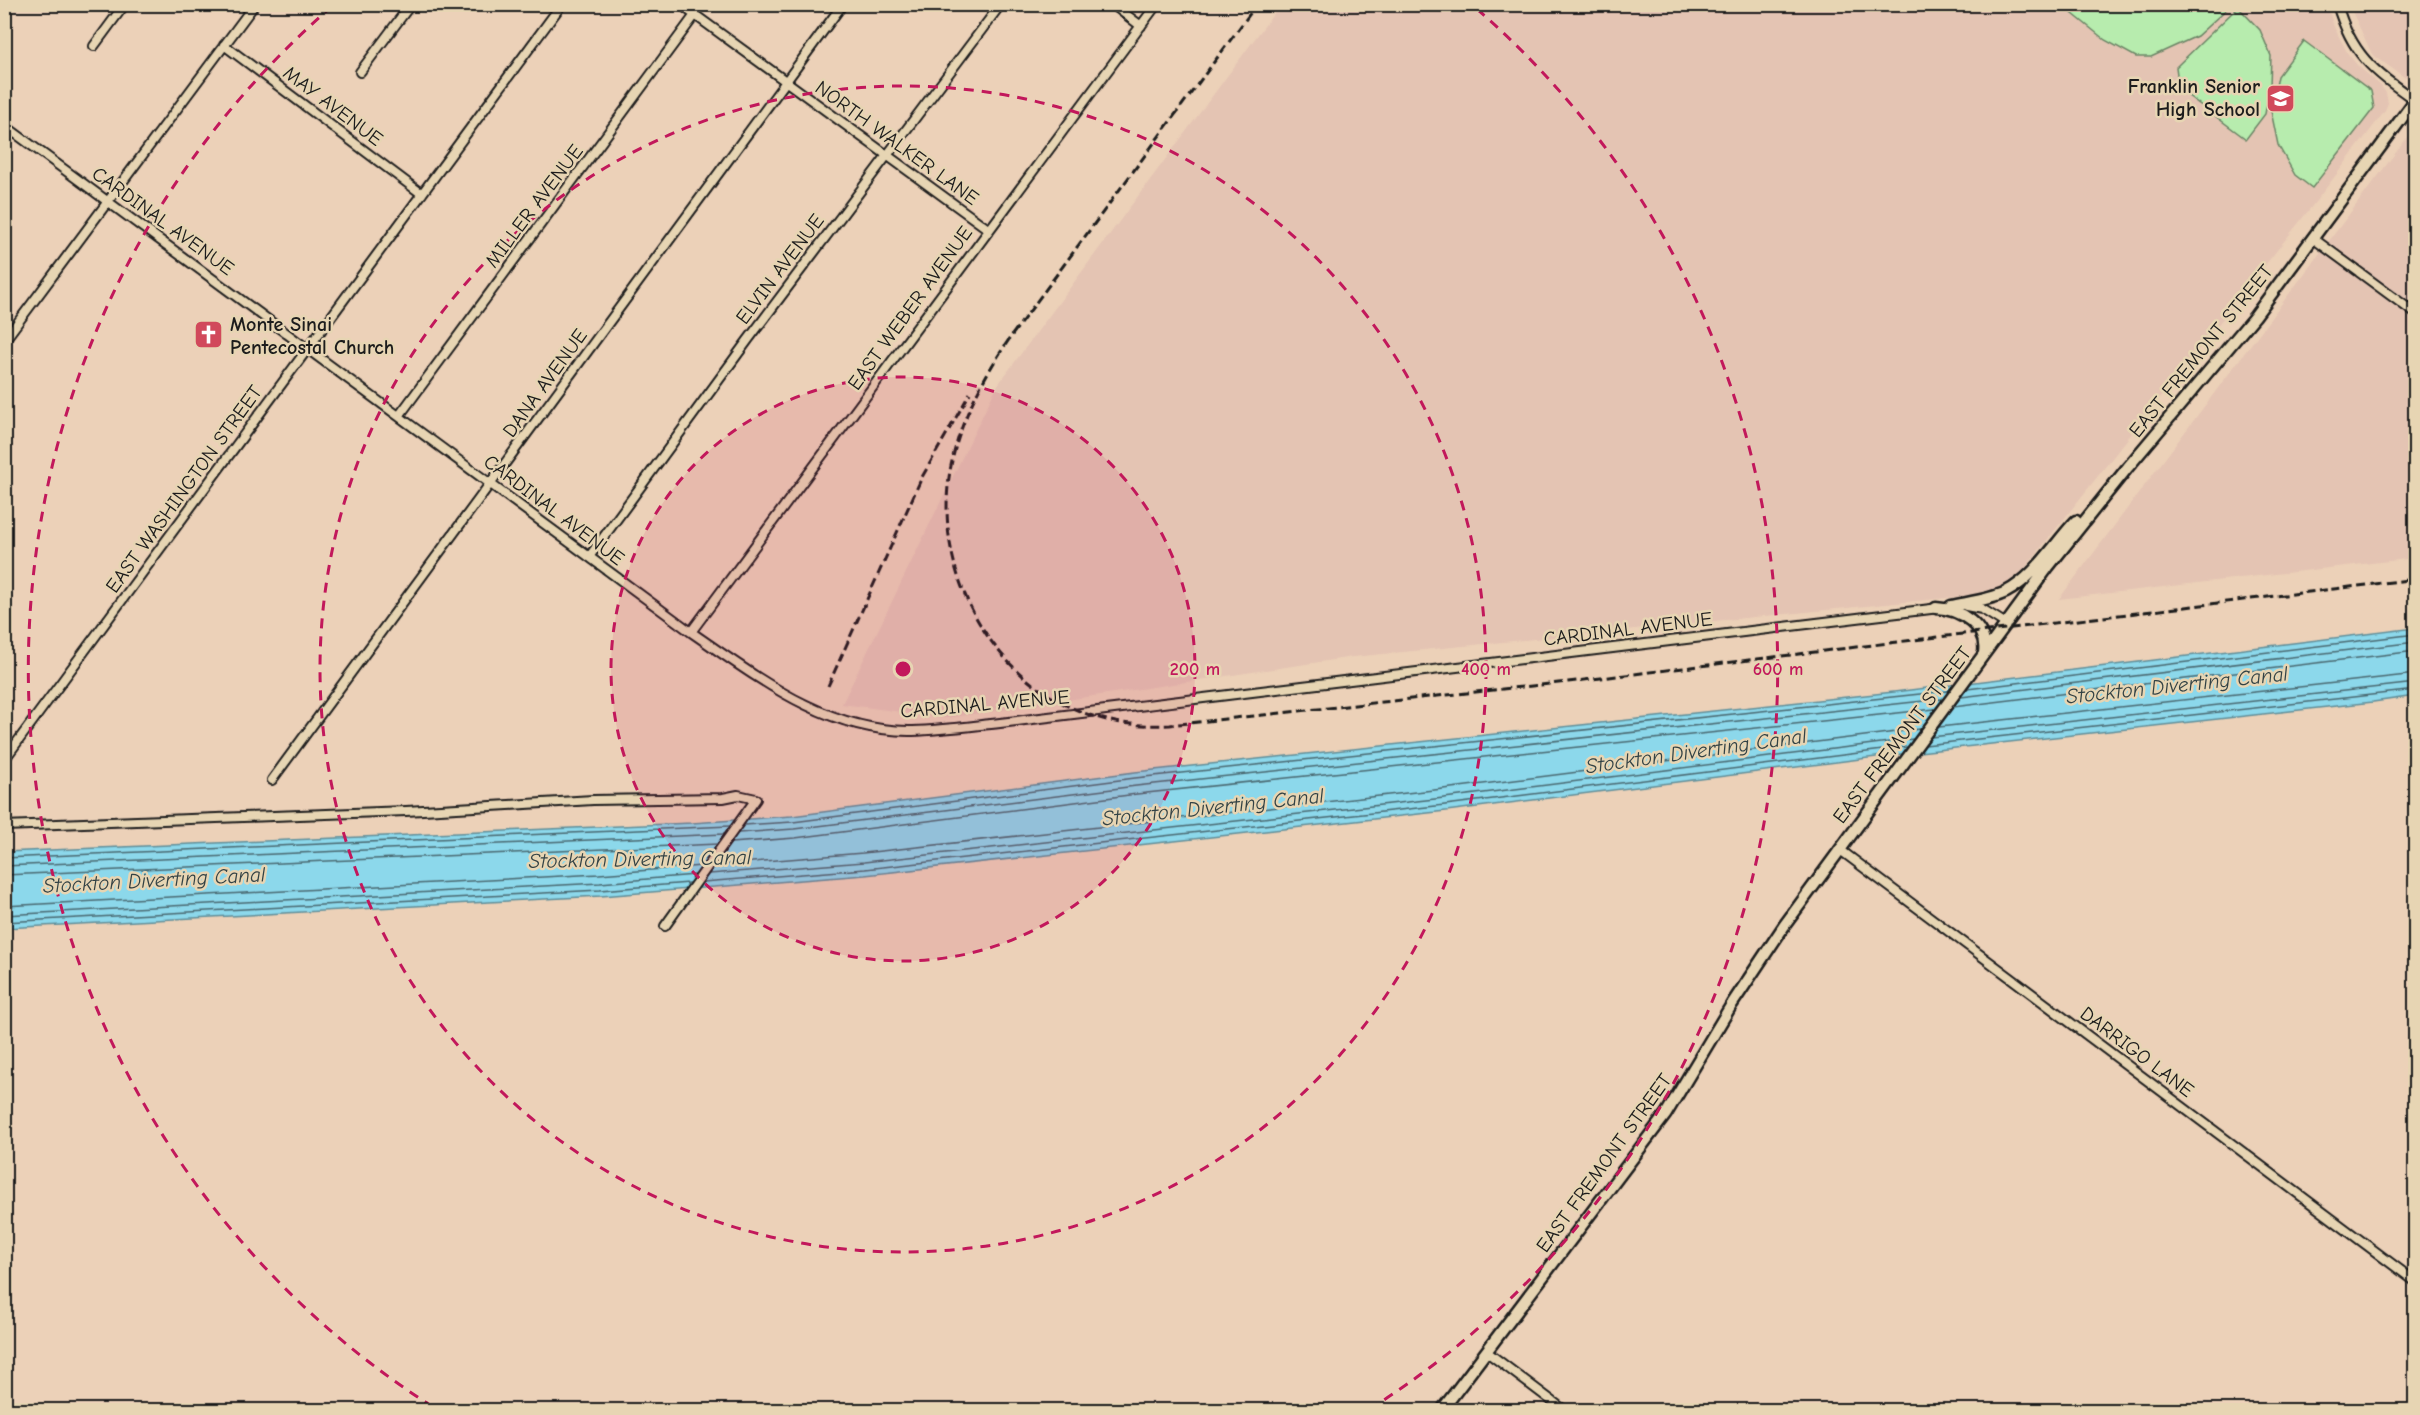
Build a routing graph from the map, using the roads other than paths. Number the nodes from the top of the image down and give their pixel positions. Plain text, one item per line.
1 (125, 4) edge
2 (255, 4) edge
3 (411, 4) edge
4 (562, 4) edge
5 (680, 4) edge
6 (843, 4) edge
7 (1001, 4) edge
8 (1112, 4) edge
9 (1157, 4) edge
10 (2337, 4) edge
11 (695, 15) junction
12 (1141, 26) junction
13 (224, 45) junction
14 (94, 46) dead end
15 (360, 72) dead end
16 (786, 83) junction
17 (2415, 100) edge
18 (4, 125) edge
19 (886, 155) junction
20 (422, 194) junction
21 (108, 201) junction
22 (988, 230) junction
23 (2314, 239) junction
24 (2415, 314) edge
25 (4, 341) edge
26 (308, 348) junction
27 (399, 416) junction
28 (491, 483) junction
29 (2105, 495) junction
30 (589, 557) junction
31 (1952, 606) junction
32 (1936, 608) junction
33 (2006, 624) junction
34 (691, 632) junction
35 (1980, 659) junction
36 (4, 760) edge
37 (272, 780) dead end
38 (4, 826) edge
39 (1839, 849) junction
40 (665, 926) dead end
41 (2415, 1282) edge
42 (1486, 1353) junction
43 (1442, 1410) edge
44 (1564, 1410) edge

1 - 14 street
2 - 13 street
3 - 15 street
4 - 20 street, EAST WASHINGTON STREET
5 - 11 street, NORTH WALKER LANE
6 - 16 street, DANA AVENUE
7 - 19 street, ELVIN AVENUE
8 - 12 street
9 - 12 street, EAST WEBER AVENUE
10 - 17 street
11 - 16 street, NORTH WALKER LANE
11 - 27 street, MILLER AVENUE
12 - 22 street, EAST WEBER AVENUE
13 - 20 street, MAY AVENUE
13 - 21 street
16 - 19 street, NORTH WALKER LANE
16 - 28 street, DANA AVENUE
17 - 23 main road, EAST FREMONT STREET
18 - 21 street, CARDINAL AVENUE
19 - 22 street, NORTH WALKER LANE
19 - 30 street, ELVIN AVENUE
20 - 26 street, EAST WASHINGTON STREET
21 - 25 street
21 - 26 street, CARDINAL AVENUE
22 - 34 street, EAST WEBER AVENUE
23 - 24 street
23 - 29 main road, EAST FREMONT STREET
26 - 27 street, CARDINAL AVENUE
26 - 36 street, EAST WASHINGTON STREET
27 - 28 street, CARDINAL AVENUE
28 - 30 street, CARDINAL AVENUE
28 - 37 street, DANA AVENUE
29 - 31 main road
29 - 33 main road, EAST FREMONT STREET
30 - 34 street, CARDINAL AVENUE
31 - 32 street, CARDINAL AVENUE
31 - 33 street, CARDINAL AVENUE
32 - 34 street, CARDINAL AVENUE
32 - 35 main road
33 - 35 main road, EAST FREMONT STREET
35 - 39 main road, EAST FREMONT STREET
38 - 40 street
39 - 41 street, DARRIGO LANE
39 - 42 main road, EAST FREMONT STREET
42 - 43 main road, EAST FREMONT STREET
42 - 44 street

